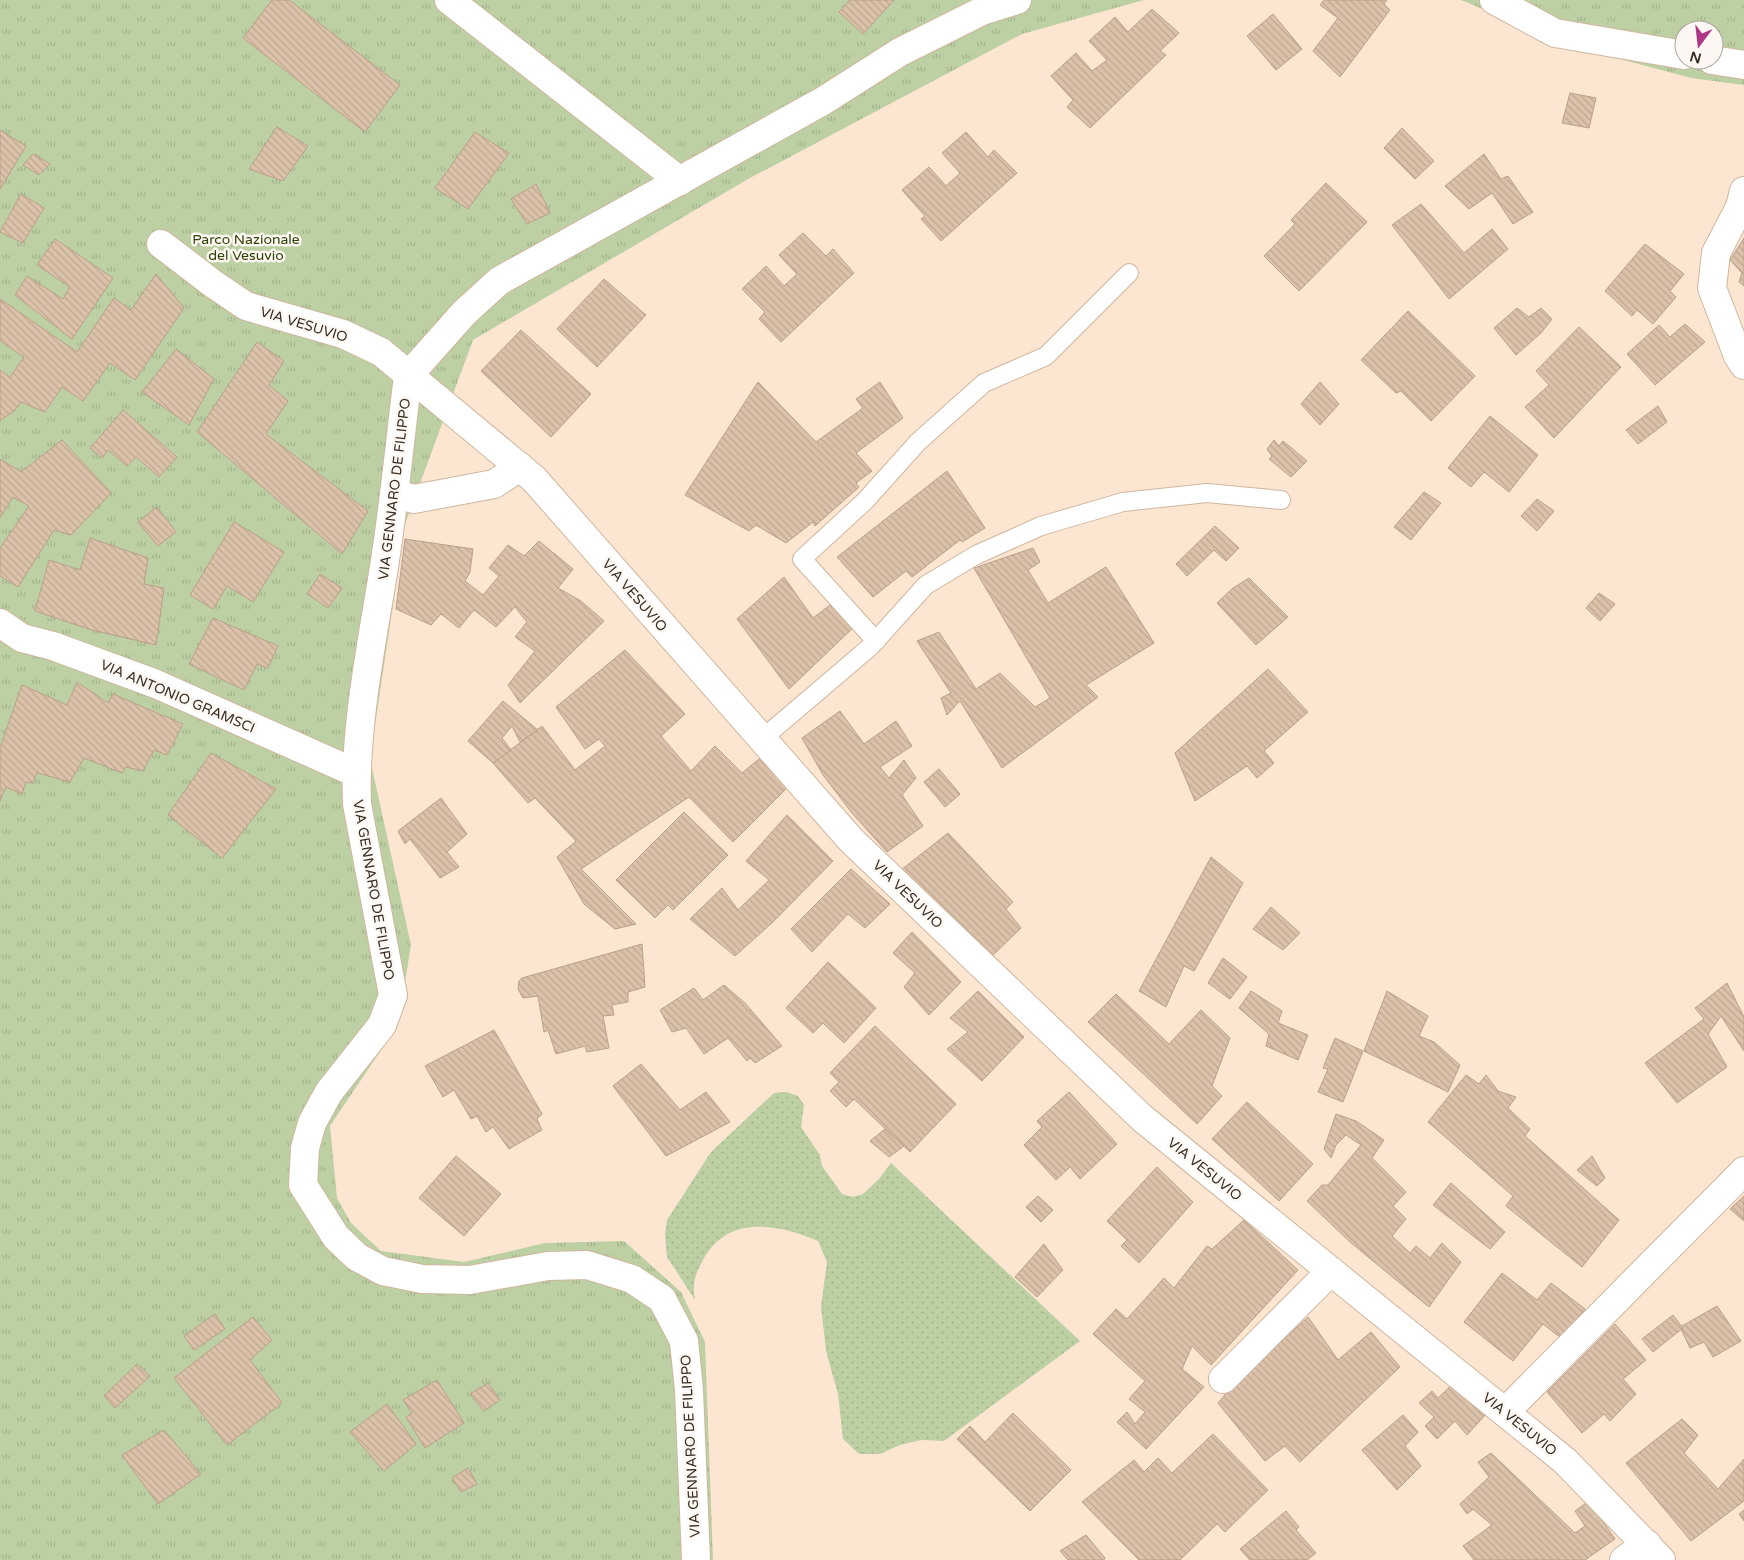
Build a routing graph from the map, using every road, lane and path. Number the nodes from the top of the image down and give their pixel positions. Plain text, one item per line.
1 (449, 0) edge
2 (1018, 0) edge
3 (1494, 0) edge
4 (1674, 53) edge
5 (1724, 62) edge
6 (1744, 65) edge
7 (680, 181) junction
8 (1744, 190) edge
9 (161, 244) dead end
10 (1129, 273) dead end
11 (1744, 365) edge
12 (408, 376) junction
13 (520, 467) junction
14 (396, 494) junction
15 (1281, 500) dead end
16 (0, 623) edge
17 (876, 641) junction
18 (762, 739) junction
19 (356, 773) junction
20 (1744, 1171) edge
21 (1331, 1271) junction
22 (1223, 1379) dead end
23 (1506, 1412) junction
24 (1654, 1552) edge
25 (696, 1560) edge
26 (1624, 1560) edge

1 - 7 street
2 - 7 street
3 - 4 street
5 - 6 street
7 - 12 street
8 - 11 street
9 - 12 street, VIA VESUVIO
10 - 17 lane
12 - 13 street, VIA VESUVIO
12 - 14 street, VIA GENNARO DE FILIPPO
13 - 14 street
13 - 18 street, VIA VESUVIO
14 - 19 street, VIA GENNARO DE FILIPPO
15 - 17 lane
16 - 19 street, VIA ANTONIO GRAMSCI
17 - 18 lane
18 - 21 street, VIA VESUVIO
19 - 25 street, VIA GENNARO DE FILIPPO
20 - 23 street
21 - 22 street
21 - 23 street, VIA VESUVIO
23 - 24 street, VIA VESUVIO
24 - 26 street

